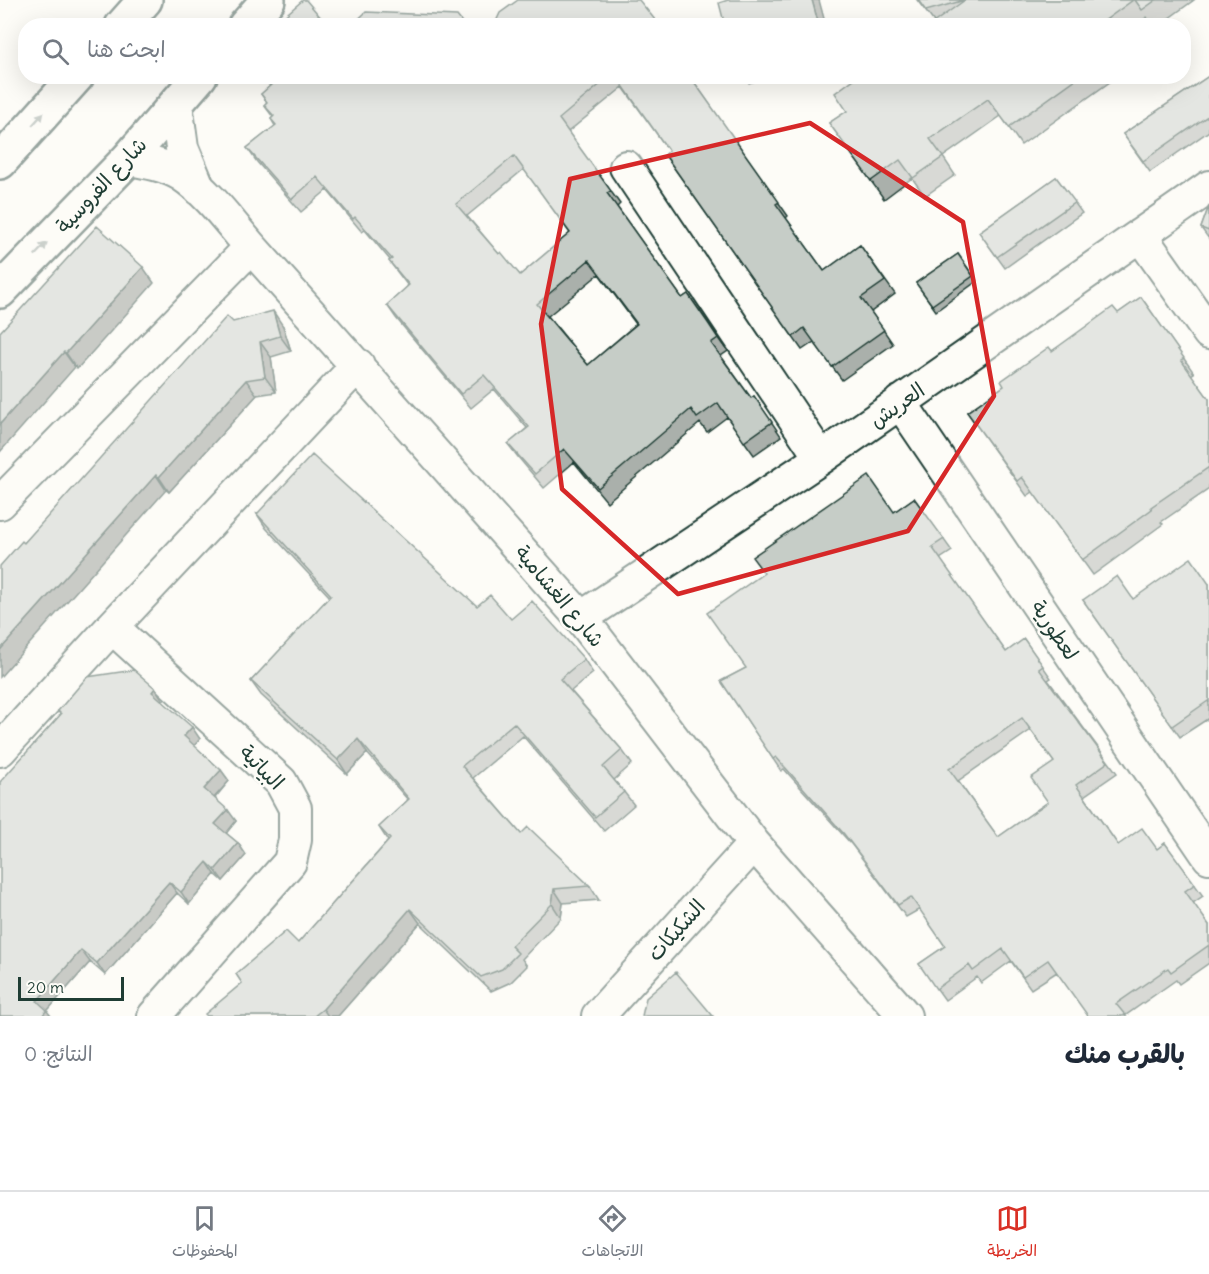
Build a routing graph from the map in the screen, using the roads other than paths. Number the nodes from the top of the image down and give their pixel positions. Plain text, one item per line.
1 (145, 0) edge
2 (268, 0) edge
3 (129, 18) edge
4 (252, 18) edge
5 (70, 84) edge
6 (193, 84) edge
7 (176, 105) junction
8 (128, 159) junction
9 (0, 162) edge
10 (626, 167) dead end
11 (1209, 187) edge
12 (199, 189) junction
13 (1140, 235) junction
14 (251, 247) junction
15 (0, 291) edge
16 (1209, 333) edge
17 (358, 365) junction
18 (900, 402) junction
19 (821, 458) junction
20 (0, 503) edge
21 (581, 618) junction
22 (112, 627) junction
23 (0, 750) edge
24 (754, 844) junction
25 (1209, 857) edge
26 (154, 1016) edge
27 (598, 1016) edge
28 (905, 1016) edge

1 - 3 main road
2 - 4 main road
9 -> 5 main road
6 - 7 main road, شارع الفروسية
7 - 8 main road, شارع الفروسية
7 - 12 street, شارع الغشامية
8 - 12 street, شارع الغشامية
15 -> 8 main road, شارع الفروسية
10 - 19 street
11 - 13 street, العريش
12 - 14 street, شارع الغشامية
13 - 16 street
13 - 18 street, العريش
14 - 17 street, شارع الغشامية
14 - 20 street
17 - 21 street, شارع الغشامية
17 - 22 street
18 - 19 street, العريش
18 - 25 street, لعطورية
19 - 21 street, العريش
21 - 24 street, شارع الغشامية
22 - 23 street
22 - 26 street, البياتية
24 - 27 street, الشكيكات
24 - 28 street, شارع الغشامية

